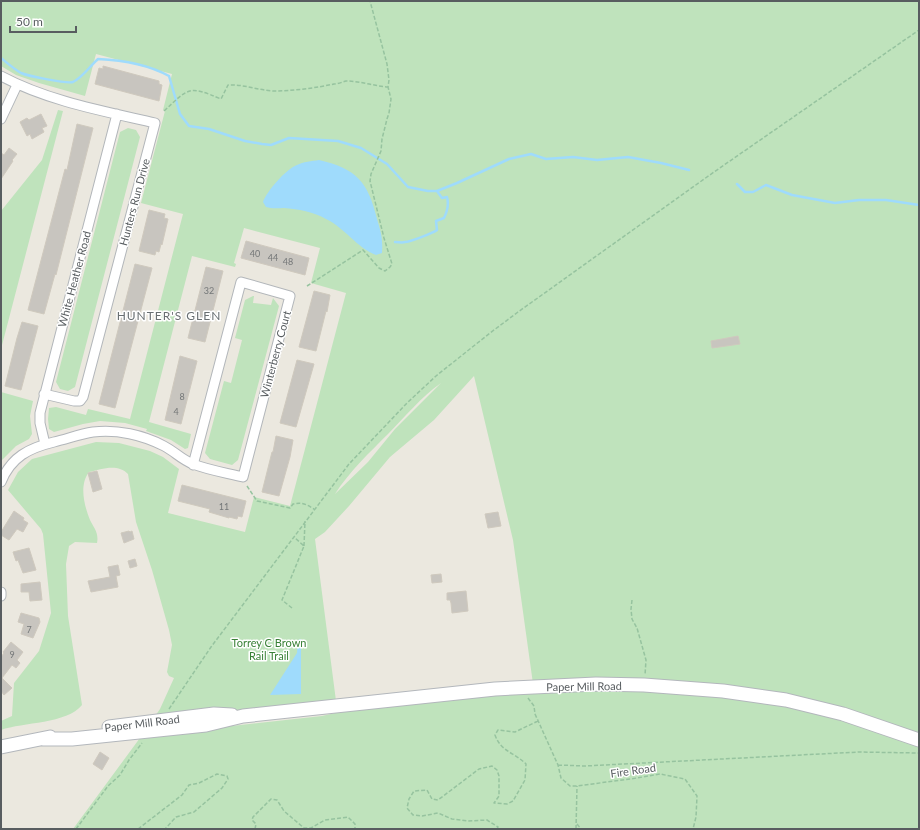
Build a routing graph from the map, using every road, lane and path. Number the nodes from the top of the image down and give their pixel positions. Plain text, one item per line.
1 (370, 1) edge
2 (919, 30) edge
3 (1, 76) edge
4 (17, 85) junction
5 (388, 87) junction
6 (164, 111) dead end
7 (117, 114) junction
8 (1, 119) edge
9 (307, 286) dead end
10 (44, 394) junction
11 (45, 444) junction
12 (193, 464) junction
13 (1, 482) edge
14 (247, 486) dead end
15 (314, 509) junction
16 (305, 521) junction
17 (294, 536) junction
18 (304, 546) junction
19 (1, 592) edge
20 (1, 596) edge
21 (632, 600) dead end
22 (292, 608) dead end
23 (644, 685) junction
24 (534, 706) dead end
25 (165, 714) dead end
26 (538, 721) junction
27 (919, 740) edge
28 (142, 743) dead end
29 (1, 747) edge
30 (919, 753) edge
31 (558, 765) junction
32 (577, 786) junction
33 (577, 824) junction
34 (76, 829) edge
35 (138, 829) edge
36 (164, 829) edge
37 (255, 829) edge
38 (356, 829) edge
39 (497, 829) edge
40 (576, 829) edge
41 (581, 829) edge
42 (693, 829) edge

1 - 5 path
2 - 15 path
3 - 4 street, Hunters Run Drive
4 - 7 street, Hunters Run Drive
4 - 8 street
5 - 6 path
5 - 9 path
7 - 10 street, White Heather Road
7 - 10 street, Hunters Run Drive
10 - 11 street, White Heather Road
11 - 12 street, Winterberry Court
11 - 13 street, Winterberry Court
12 - 12 street, Winterberry Court
14 - 15 path
15 - 16 path
16 - 17 path
16 - 18 path
17 - 18 path
17 - 25 path
18 - 22 path
19 - 20 street
21 - 23 path
23 - 27 main road, Paper Mill Road
23 - 29 main road, Paper Mill Road
24 - 26 path
26 - 31 path
26 - 39 path
28 - 34 path
30 - 31 path
31 - 32 path
32 - 33 path
32 - 42 path, Fire Road
33 - 40 path
33 - 41 path
35 - 36 path
37 - 38 path

